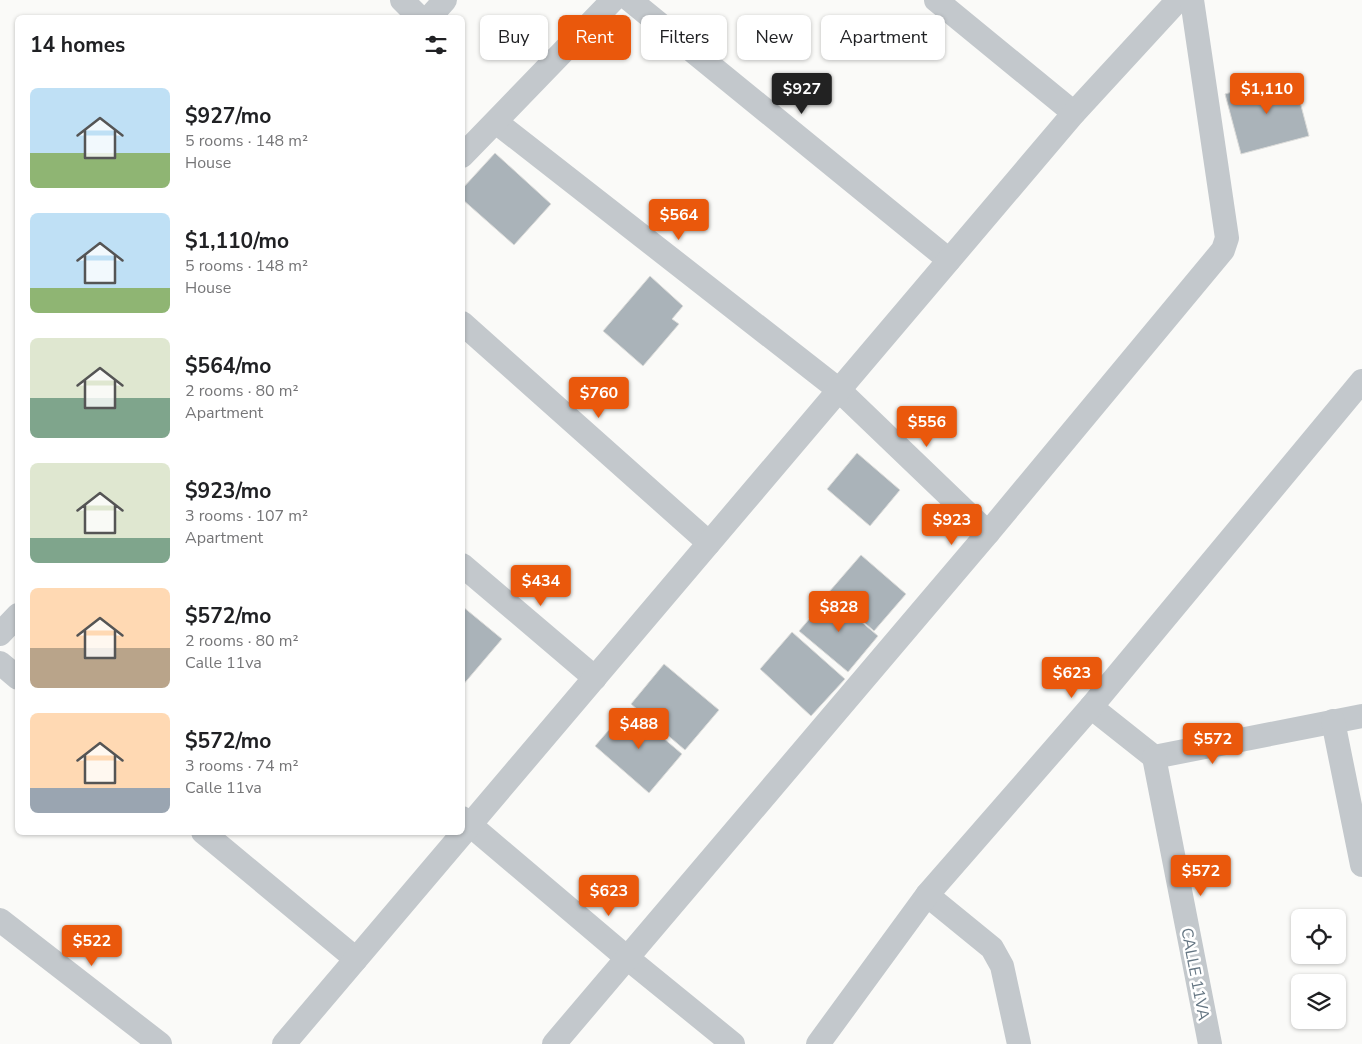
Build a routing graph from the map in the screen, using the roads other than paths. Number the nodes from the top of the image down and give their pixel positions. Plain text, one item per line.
1 (402, 0) edge
2 (446, 0) edge
3 (613, 0) edge
4 (630, 0) edge
5 (936, 0) edge
6 (1178, 0) edge
7 (1192, 0) edge
8 (417, 15) edge
9 (431, 15) edge
10 (1074, 113) junction
11 (496, 122) junction
12 (465, 153) edge
13 (950, 260) junction
14 (465, 326) edge
15 (1362, 382) edge
16 (839, 390) junction
17 (988, 533) junction
18 (709, 543) junction
19 (465, 568) edge
20 (15, 618) edge
21 (0, 634) edge
22 (0, 663) edge
23 (15, 676) edge
24 (595, 678) junction
25 (1091, 707) junction
26 (1362, 716) edge
27 (1333, 721) junction
28 (1154, 757) junction
29 (466, 821) edge
30 (207, 835) edge
31 (455, 835) edge
32 (1362, 865) edge
33 (927, 895) junction
34 (0, 920) edge
35 (626, 958) junction
36 (356, 959) junction
37 (160, 1044) edge
38 (284, 1044) edge
39 (554, 1044) edge
40 (733, 1044) edge
41 (818, 1044) edge
42 (1019, 1044) edge
43 (1210, 1044) edge

1 - 8 street
2 - 9 street
3 - 11 street
4 - 13 street
5 - 10 street
6 - 10 street
7 - 17 street
10 - 13 street
11 - 12 street
11 - 16 street
13 - 16 street
14 - 18 street
15 - 25 street
16 - 17 street
16 - 18 street
17 - 35 street
18 - 24 street
19 - 24 street
20 - 21 street
22 - 23 street
24 - 29 street
25 - 28 street
25 - 33 street
26 - 27 street
27 - 28 street
27 - 32 street
28 - 43 street, CALLE 11VA
29 - 35 street
30 - 36 street
31 - 36 street
33 - 41 street
33 - 42 street
34 - 37 street
35 - 39 street
35 - 40 street
36 - 38 street

